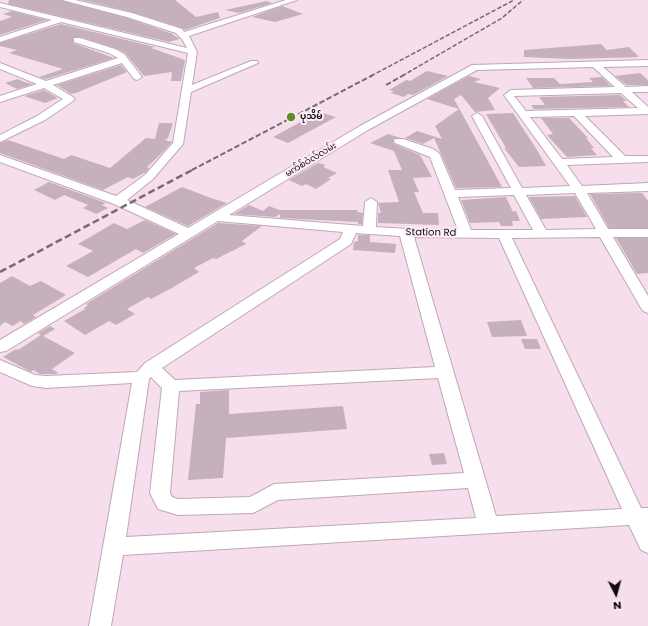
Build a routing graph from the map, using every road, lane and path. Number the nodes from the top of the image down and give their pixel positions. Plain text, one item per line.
1 (66, 0) edge
2 (293, 0) edge
3 (107, 2) dead end
4 (0, 5) edge
5 (96, 7) junction
6 (61, 20) junction
7 (183, 35) junction
8 (0, 40) edge
9 (77, 40) dead end
10 (193, 52) junction
11 (124, 59) junction
12 (254, 63) dead end
13 (648, 63) edge
14 (0, 66) edge
15 (598, 67) junction
16 (648, 70) edge
17 (533, 73) dead end
18 (137, 77) dead end
19 (43, 83) junction
20 (648, 89) edge
21 (187, 90) junction
22 (622, 90) junction
23 (0, 99) edge
24 (647, 111) edge
25 (577, 113) junction
26 (523, 114) junction
27 (477, 116) dead end
28 (0, 138) edge
29 (399, 141) dead end
30 (0, 158) edge
31 (648, 159) edge
32 (622, 160) junction
33 (560, 162) junction
34 (648, 187) edge
35 (579, 190) junction
36 (519, 192) junction
37 (451, 194) junction
38 (118, 201) junction
39 (371, 202) dead end
40 (214, 217) junction
41 (350, 229) junction
42 (369, 230) junction
43 (188, 233) junction
44 (406, 233) junction
45 (466, 233) junction
46 (503, 233) junction
47 (541, 233) junction
48 (648, 233) edge
49 (606, 234) junction
50 (648, 308) edge
51 (0, 346) edge
52 (0, 365) edge
53 (146, 372) junction
54 (445, 372) junction
55 (171, 386) junction
56 (475, 480) junction
57 (641, 516) edge
58 (488, 525) junction
59 (648, 544) edge
60 (114, 547) junction
61 (100, 626) edge

1 - 5 street
2 - 7 street
3 - 5 street
4 - 6 street
5 - 6 street
5 - 7 street
6 - 8 street
6 - 10 street
7 - 10 street
9 - 11 street
10 - 21 street
11 - 18 street
11 - 19 street
12 - 21 street
13 - 15 street, မက်စ်ဝဲလ်လမ်း
14 - 19 street
15 - 16 street
15 - 17 street
15 - 22 street
15 - 40 street, မက်စ်ဝဲလ်လမ်း
19 - 23 street
19 - 28 street
20 - 22 street
21 - 38 street
22 - 24 street
22 - 26 street
24 - 25 street
25 - 26 street
25 - 32 street
26 - 33 street
27 - 36 street
29 - 37 street
30 - 38 street
31 - 32 street
32 - 33 street
33 - 35 street
34 - 35 street
35 - 36 street
35 - 49 street
36 - 37 street
36 - 47 street
37 - 45 street
38 - 43 street
39 - 42 street
40 - 41 street, Station Rd
40 - 43 street, မက်စ်ဝဲလ်လမ်း
41 - 42 street, Station Rd
41 - 53 street
42 - 44 street, Station Rd
43 - 51 street, မက်စ်ဝဲလ်လမ်း
44 - 45 street, Station Rd
44 - 54 street
45 - 46 street, Station Rd
46 - 47 street, Station Rd
46 - 57 street
47 - 49 street, Station Rd
48 - 49 street, Station Rd
49 - 50 street
52 - 53 street
53 - 55 street
53 - 60 street
54 - 55 street
54 - 56 street
55 - 56 street
56 - 58 street
57 - 58 street
57 - 59 street
58 - 60 street
60 - 61 street

